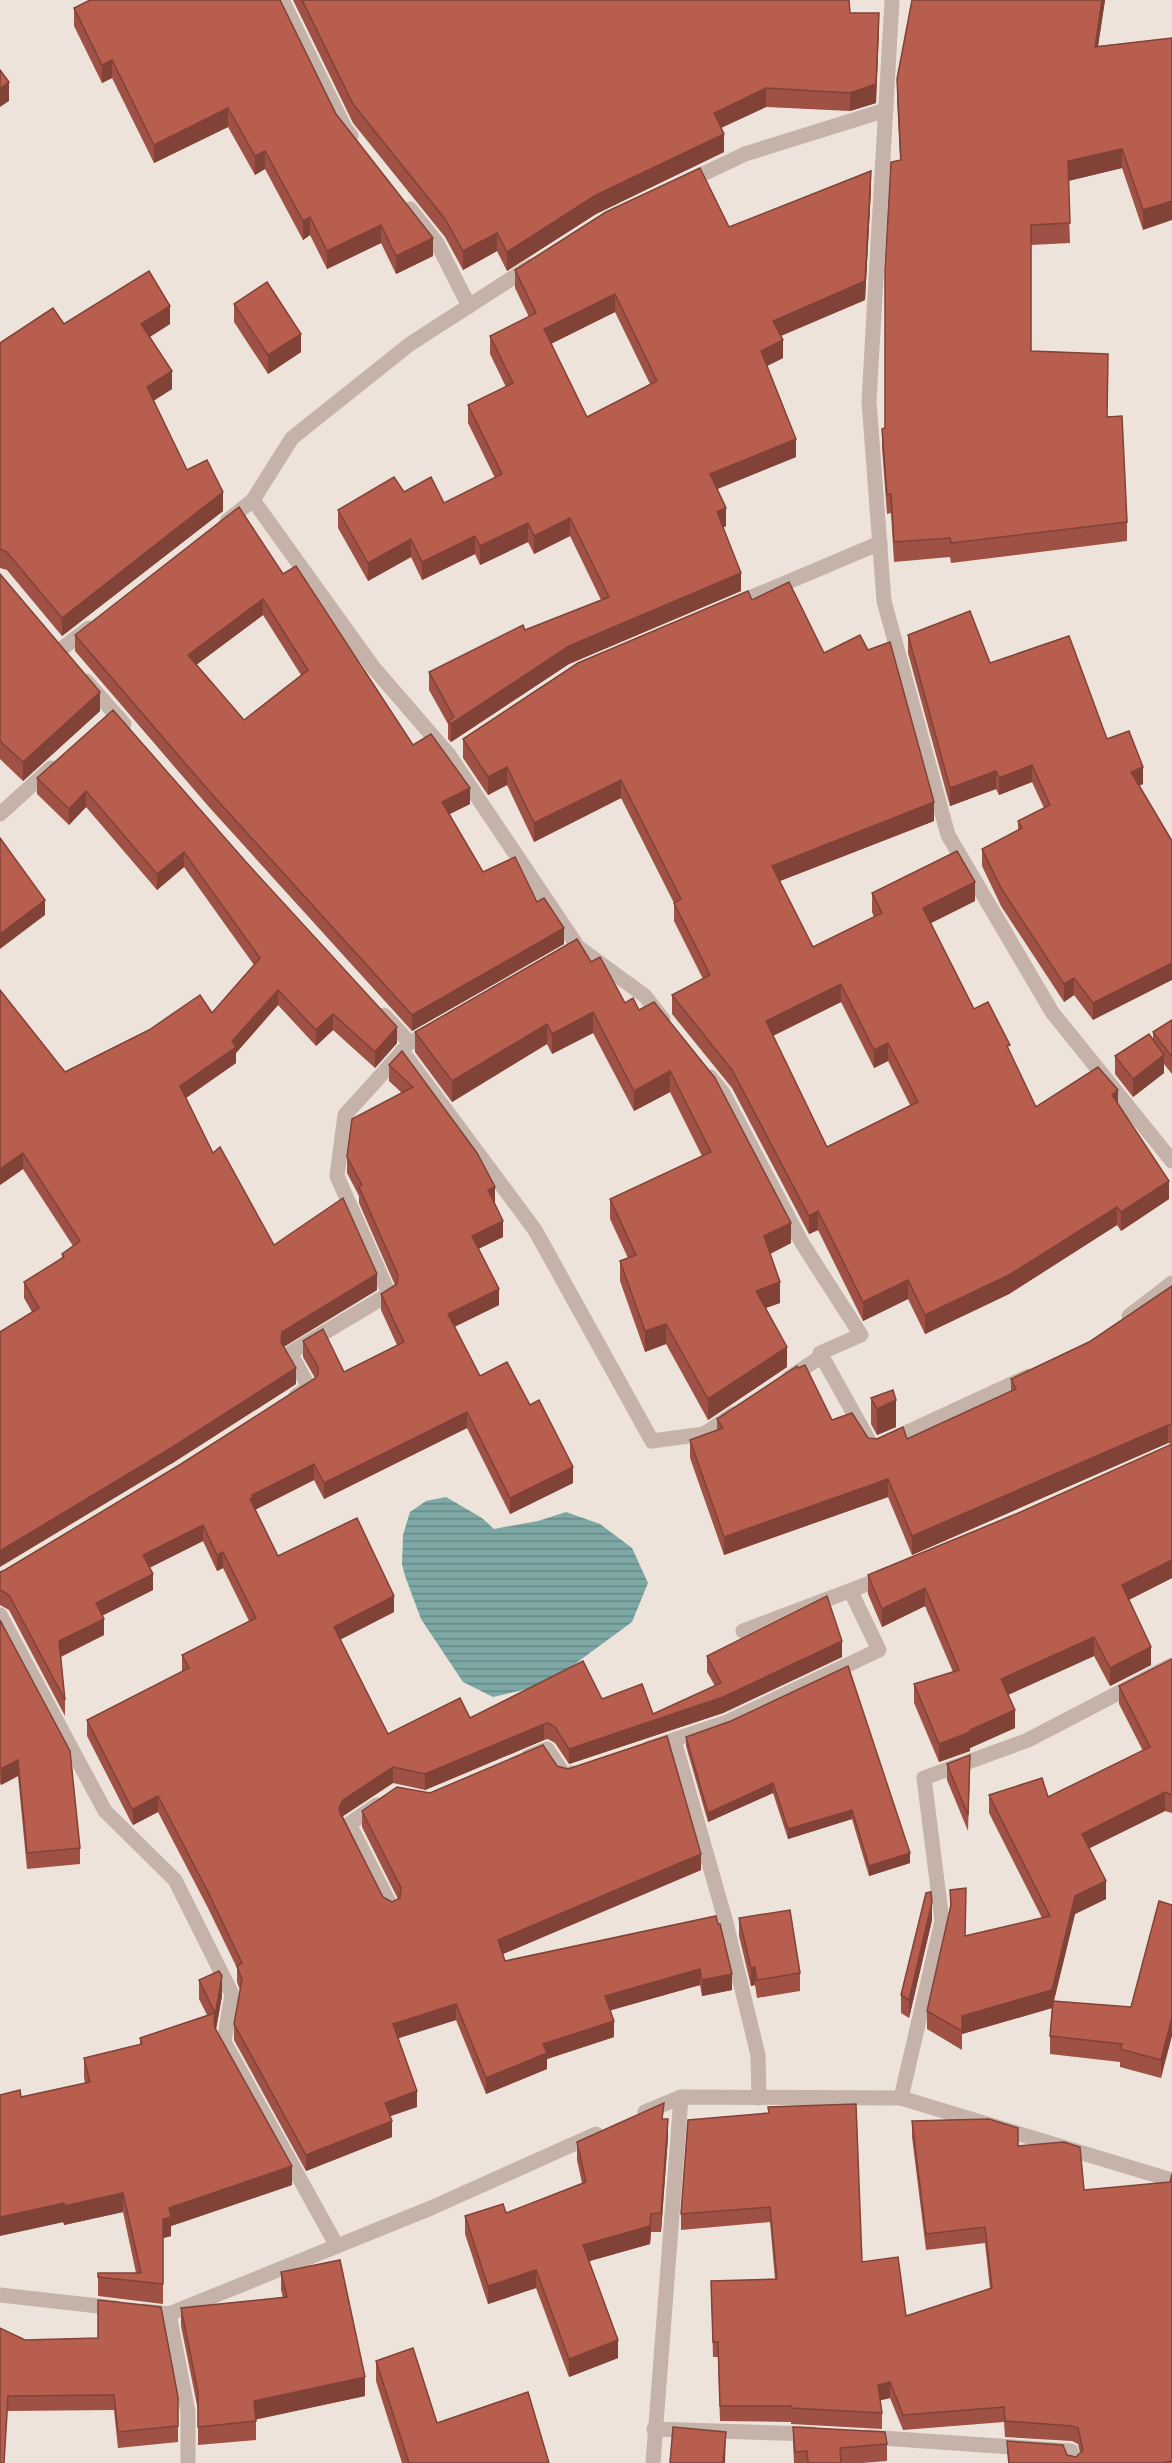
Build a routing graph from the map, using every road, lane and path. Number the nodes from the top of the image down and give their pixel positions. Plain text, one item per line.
1 (282, 0) edge
2 (892, 0) edge
3 (886, 110) junction
4 (359, 146) edge
5 (673, 188) edge
6 (402, 199) edge
7 (545, 258) edge
8 (469, 306) junction
9 (253, 500) junction
10 (216, 530) edge
11 (880, 543) junction
12 (716, 612) edge
13 (105, 616) edge
14 (136, 738) edge
15 (61, 759) edge
16 (0, 814) edge
17 (578, 947) junction
18 (559, 958) edge
19 (377, 1008) edge
20 (440, 1026) edge
21 (673, 1032) edge
22 (406, 1047) junction
23 (702, 1067) edge
24 (1172, 1161) edge
25 (1172, 1282) edge
26 (1120, 1323) edge
27 (822, 1356) junction
28 (1042, 1370) edge
29 (777, 1385) edge
30 (750, 1403) edge
31 (281, 1405) edge
32 (902, 1571) edge
33 (851, 1592) junction
34 (0, 1615) edge
35 (743, 1631) dead end
36 (1172, 1665) edge
37 (674, 1740) junction
38 (631, 1754) edge
39 (517, 1762) edge
40 (587, 1768) edge
41 (386, 1798) edge
42 (392, 1908) edge
43 (681, 2097) junction
44 (759, 2098) junction
45 (901, 2098) junction
46 (635, 2116) edge
47 (613, 2126) edge
48 (1172, 2180) edge
49 (337, 2246) junction
50 (0, 2295) edge
51 (169, 2314) junction
52 (654, 2429) junction
53 (823, 2435) edge
54 (846, 2436) edge
55 (188, 2463) edge
56 (653, 2463) edge
57 (1074, 2463) edge

1 - 4 street
2 - 3 street
3 - 5 street
3 - 11 street
6 - 8 street
7 - 8 street
8 - 9 street
9 - 10 street
9 - 17 street
11 - 12 street
11 - 24 street
13 - 14 street
15 - 16 street
17 - 18 street
17 - 21 street
19 - 22 street
20 - 22 street
22 - 30 street
22 - 31 street
23 - 27 street
25 - 26 street
27 - 28 street
27 - 29 street
32 - 33 street
33 - 35 street
33 - 37 street
34 - 49 street
36 - 45 street
37 - 38 street
37 - 44 street
39 - 40 street
41 - 42 street
43 - 44 street
43 - 46 street
43 - 52 street
44 - 45 street
45 - 48 street
47 - 49 street
49 - 51 street
50 - 51 street
51 - 55 street
52 - 53 street
52 - 56 street
54 - 57 street

